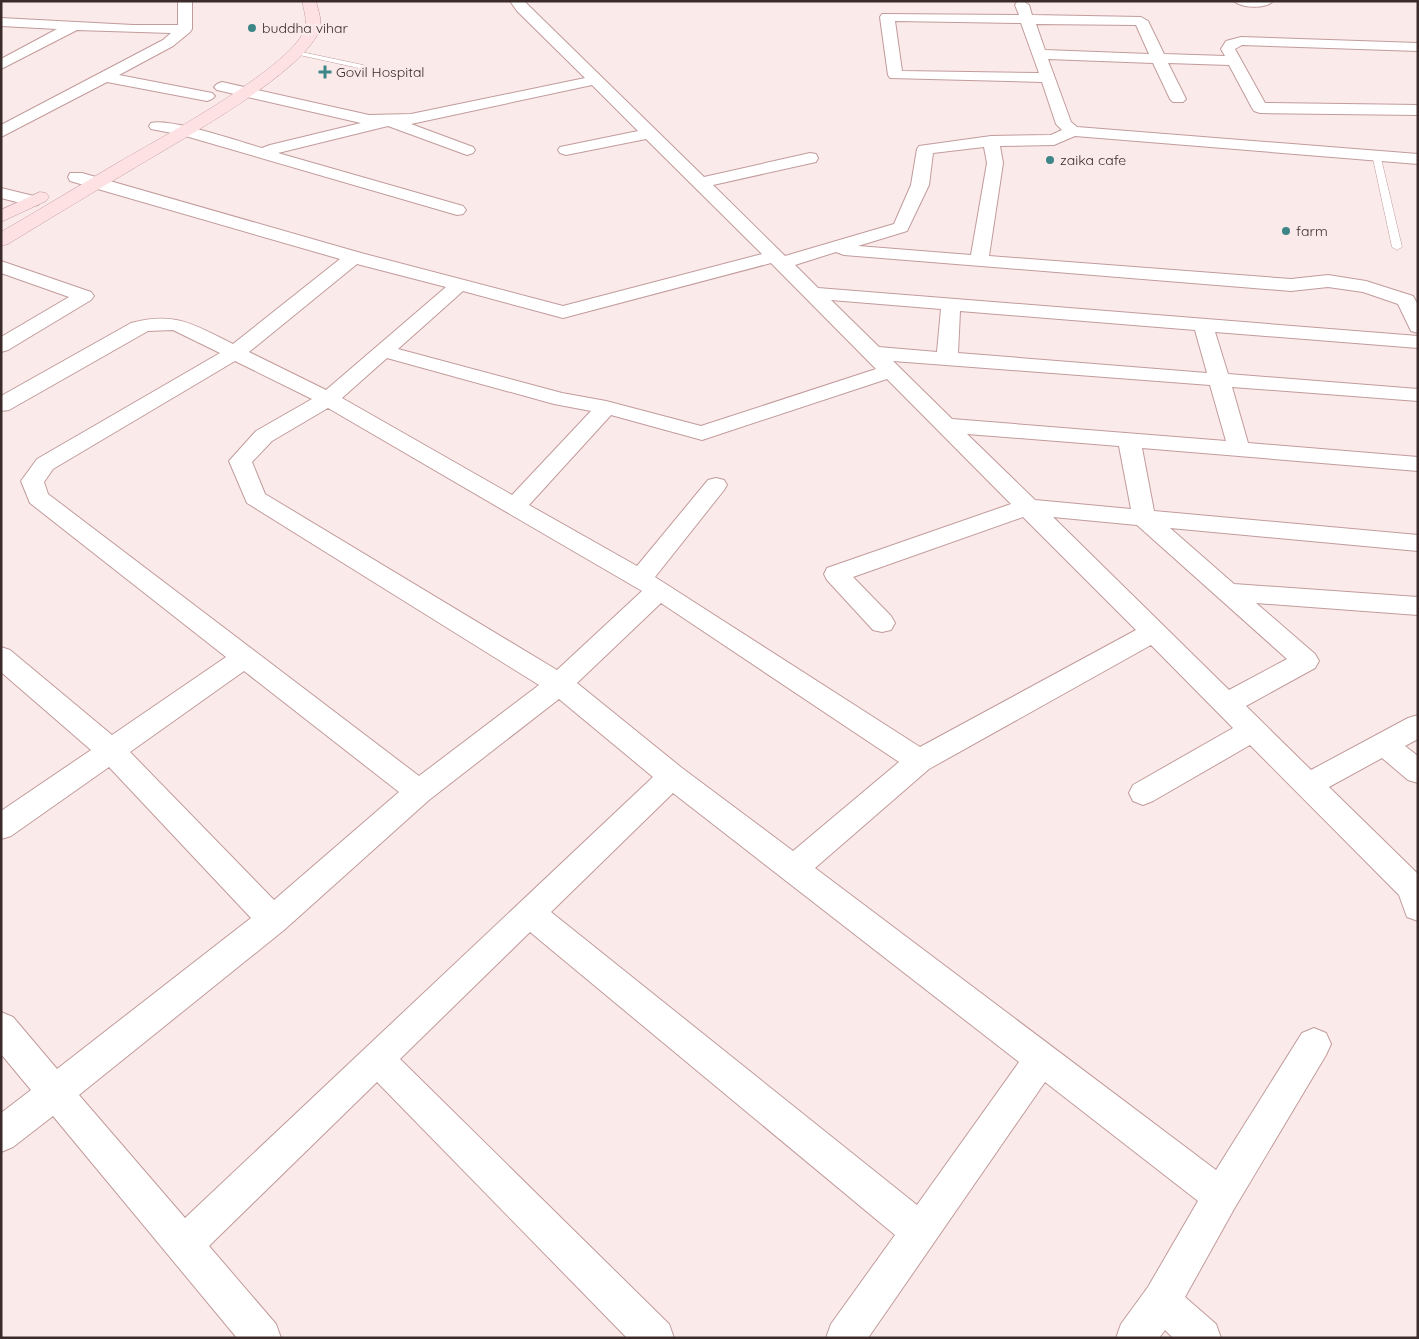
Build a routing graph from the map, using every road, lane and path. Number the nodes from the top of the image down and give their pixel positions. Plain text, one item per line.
1 (186, 1) edge
2 (309, 1) edge
3 (518, 1) edge
4 (1021, 1) edge
5 (1241, 1) edge
6 (1265, 1) edge
7 (1027, 19) junction
8 (1, 22) edge
9 (72, 26) junction
10 (185, 29) junction
11 (294, 32) dead end
12 (1418, 47) edge
13 (295, 52) junction
14 (1039, 54) junction
15 (1158, 58) junction
16 (1233, 61) junction
17 (1, 65) edge
18 (363, 67) dead end
19 (106, 77) junction
20 (1048, 78) junction
21 (596, 80) junction
22 (222, 87) junction
23 (245, 91) junction
24 (207, 96) junction
25 (1178, 99) dead end
26 (190, 106) dead end
27 (1418, 110) edge
28 (174, 116) dead end
29 (389, 121) junction
30 (157, 126) junction
31 (184, 131) junction
32 (1073, 131) junction
33 (2, 132) edge
34 (650, 133) junction
35 (141, 136) dead end
36 (991, 141) junction
37 (468, 150) dead end
38 (566, 150) dead end
39 (264, 154) junction
40 (1376, 154) junction
41 (810, 158) dead end
42 (1418, 159) edge
43 (95, 175) junction
44 (76, 177) joint
45 (701, 183) junction
46 (1, 194) edge
47 (32, 201) junction
48 (457, 210) dead end
49 (1, 217) edge
50 (1, 240) edge
51 (833, 248) junction
52 (1397, 248) dead end
53 (354, 256) junction
54 (778, 260) junction
55 (979, 261) junction
56 (1, 267) edge
57 (459, 285) junction
58 (812, 293) junction
59 (951, 303) junction
60 (1203, 324) junction
61 (1418, 326) edge
62 (1418, 342) edge
63 (1, 346) edge
64 (384, 351) junction
65 (235, 353) junction
66 (872, 353) junction
67 (946, 359) junction
68 (890, 371) junction
69 (1219, 380) junction
70 (1418, 395) edge
71 (328, 399) junction
72 (1, 405) edge
73 (606, 407) junction
74 (945, 425) junction
75 (1129, 440) junction
76 (1239, 449) junction
77 (1418, 464) edge
78 (716, 485) dead end
79 (515, 506) junction
80 (1027, 507) junction
81 (1144, 518) junction
82 (1418, 543) edge
83 (650, 584) junction
84 (1228, 592) junction
85 (1418, 606) edge
86 (882, 623) dead end
87 (1153, 632) junction
88 (1, 657) edge
89 (245, 657) junction
90 (559, 684) junction
91 (1226, 704) junction
92 (1418, 726) edge
93 (1252, 730) junction
94 (1385, 745) junction
95 (111, 751) junction
96 (919, 761) junction
97 (1418, 772) edge
98 (672, 776) junction
99 (1308, 785) junction
100 (419, 792) junction
101 (1143, 793) dead end
102 (1, 827) edge
103 (793, 869) junction
104 (1418, 907) edge
105 (530, 913) junction
106 (273, 920) junction
107 (1, 1028) edge
108 (1314, 1044) dead end
109 (377, 1059) junction
110 (1041, 1059) junction
111 (55, 1093) junction
112 (1, 1135) edge
113 (1221, 1196) junction
114 (921, 1232) junction
115 (183, 1245) junction
116 (1162, 1301) junction
117 (262, 1338) edge
118 (656, 1338) edge
119 (845, 1338) edge
120 (1135, 1338) edge
121 (1202, 1338) edge

1 - 10 street
2 - 13 main road
3 - 21 street
4 - 7 street
5 - 6 street
7 - 14 street
7 - 15 street
7 - 20 street
8 - 9 street
9 - 10 street
9 - 17 street
10 - 19 street
11 - 22 main road
12 - 16 street
13 - 18 lane
13 - 23 main road
14 - 15 street
14 - 20 street
15 - 16 street
15 - 25 street
16 - 27 street
19 - 24 street
19 - 33 street
20 - 32 street
21 - 29 street
21 - 34 street
22 - 23 street
22 - 24 main road
23 - 29 street
23 - 31 main road
24 - 26 main road
28 - 30 main road
29 - 37 street
29 - 39 street
30 - 31 street
30 - 35 main road
31 - 39 street
31 - 43 main road
32 - 36 street
32 - 40 street
34 - 38 street
34 - 45 street
36 - 51 street
36 - 55 street
39 - 48 street
40 - 42 street
40 - 52 lane
41 - 45 street
43 - 44 street
43 - 50 main road
43 - 53 street
44 - 47 main road
45 - 54 street
46 - 47 street
47 - 49 main road
51 - 54 street
51 - 55 street
53 - 57 street
53 - 65 street
54 - 57 street
54 - 58 street
55 - 61 street
56 - 63 street
57 - 64 street
58 - 59 street
58 - 66 street
59 - 60 street
59 - 67 street
60 - 62 street
60 - 69 street
64 - 71 street
64 - 73 street
65 - 71 street
65 - 72 street
65 - 89 street
66 - 67 street
66 - 68 street
67 - 69 street
68 - 73 street
68 - 74 street
69 - 70 street
69 - 76 street
71 - 79 street
71 - 90 street
73 - 79 street
74 - 75 street
74 - 80 street
75 - 76 street
75 - 81 street
76 - 77 street
78 - 83 street
79 - 83 street
80 - 81 street
80 - 86 street
80 - 87 street
81 - 82 street
81 - 84 street
83 - 90 street
83 - 96 street
84 - 85 street
84 - 91 street
87 - 91 street
87 - 96 street
88 - 95 street
89 - 95 street
89 - 100 street
90 - 98 street
90 - 100 street
91 - 93 street
92 - 94 street
93 - 99 street
93 - 101 street
94 - 97 street
94 - 99 street
95 - 102 street
95 - 106 street
96 - 103 street
98 - 103 street
98 - 105 street
99 - 104 street
100 - 106 street
103 - 110 street
105 - 109 street
105 - 114 street
106 - 111 street
107 - 111 street
108 - 113 street
109 - 115 street
109 - 118 street
110 - 113 street
110 - 114 street
111 - 112 street
111 - 115 street
113 - 116 street
114 - 119 street
115 - 117 street
116 - 120 street
116 - 121 street

